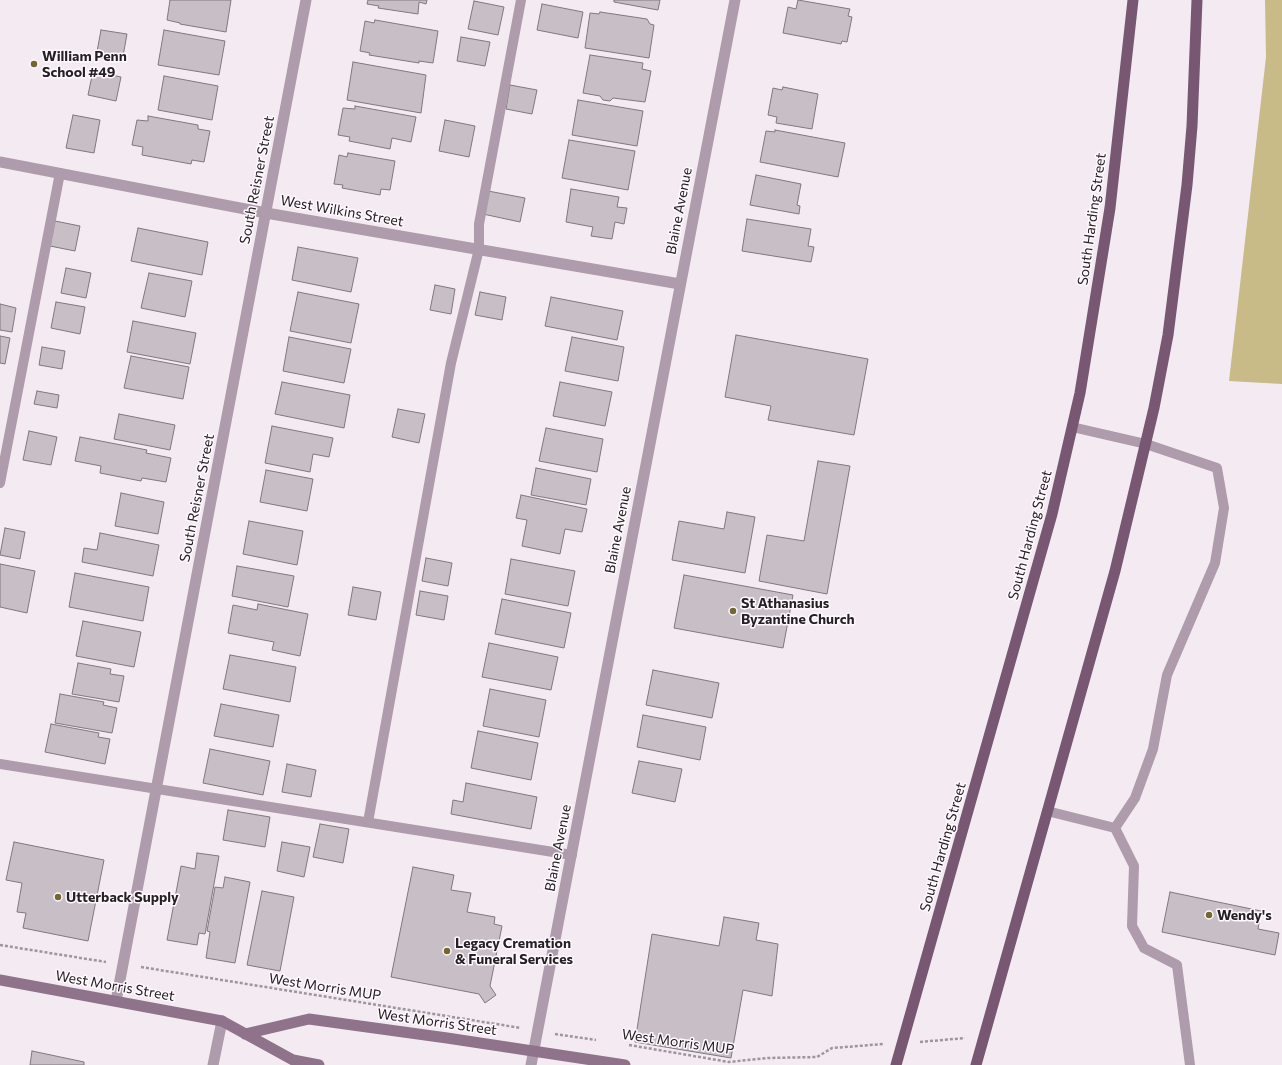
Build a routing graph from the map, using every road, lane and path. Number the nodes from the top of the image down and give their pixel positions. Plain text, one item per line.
1 (306, 0) edge
2 (521, 0) edge
3 (735, 0) edge
4 (1133, 0) edge
5 (1197, 0) edge
6 (0, 162) edge
7 (60, 173) junction
8 (266, 213) junction
9 (478, 249) junction
10 (680, 284) junction
11 (1072, 427) junction
12 (1146, 444) junction
13 (0, 483) edge
14 (0, 764) edge
15 (157, 788) junction
16 (1047, 811) junction
17 (368, 822) junction
18 (1115, 828) junction
19 (572, 855) junction
20 (0, 945) edge
21 (97, 960) dead end
22 (144, 968) dead end
23 (0, 980) edge
24 (116, 1001) junction
25 (222, 1021) junction
26 (502, 1025) dead end
27 (245, 1034) junction
28 (567, 1035) dead end
29 (599, 1041) dead end
30 (622, 1044) dead end
31 (832, 1048) dead end
32 (534, 1051) junction
33 (592, 1063) edge
34 (213, 1065) edge
35 (319, 1065) edge
36 (531, 1065) edge
37 (625, 1065) edge
38 (896, 1065) edge
39 (976, 1065) edge
40 (1190, 1065) edge

1 - 8 street, South Reisner Street
2 - 9 lane
3 - 10 street, Blaine Avenue
4 - 11 main road, South Harding Street
5 - 12 main road
6 - 7 street, West Wilkins Street
7 - 8 street, West Wilkins Street
7 - 13 lane
8 - 9 street, West Wilkins Street
8 - 15 street, South Reisner Street
9 - 10 street, West Wilkins Street
9 - 17 lane
10 - 19 street, Blaine Avenue
11 - 12 lane
11 - 38 main road, South Harding Street
12 - 16 main road
12 - 18 lane
14 - 15 lane
15 - 17 lane
15 - 24 street, South Reisner Street
16 - 18 lane
16 - 39 main road
17 - 19 lane
18 - 40 lane
19 - 32 street, Blaine Avenue
20 - 21 path
22 - 26 path, West Morris MUP
23 - 24 main road, West Morris Street
24 - 25 main road, West Morris Street
25 - 27 main road, West Morris Street
25 - 34 street
27 - 32 main road, West Morris Street
27 - 35 main road, West Morris Street
28 - 29 path
30 - 31 path, West Morris MUP
32 - 33 main road, West Morris Street
32 - 36 street, Blaine Avenue
33 - 37 main road, West Morris Street

